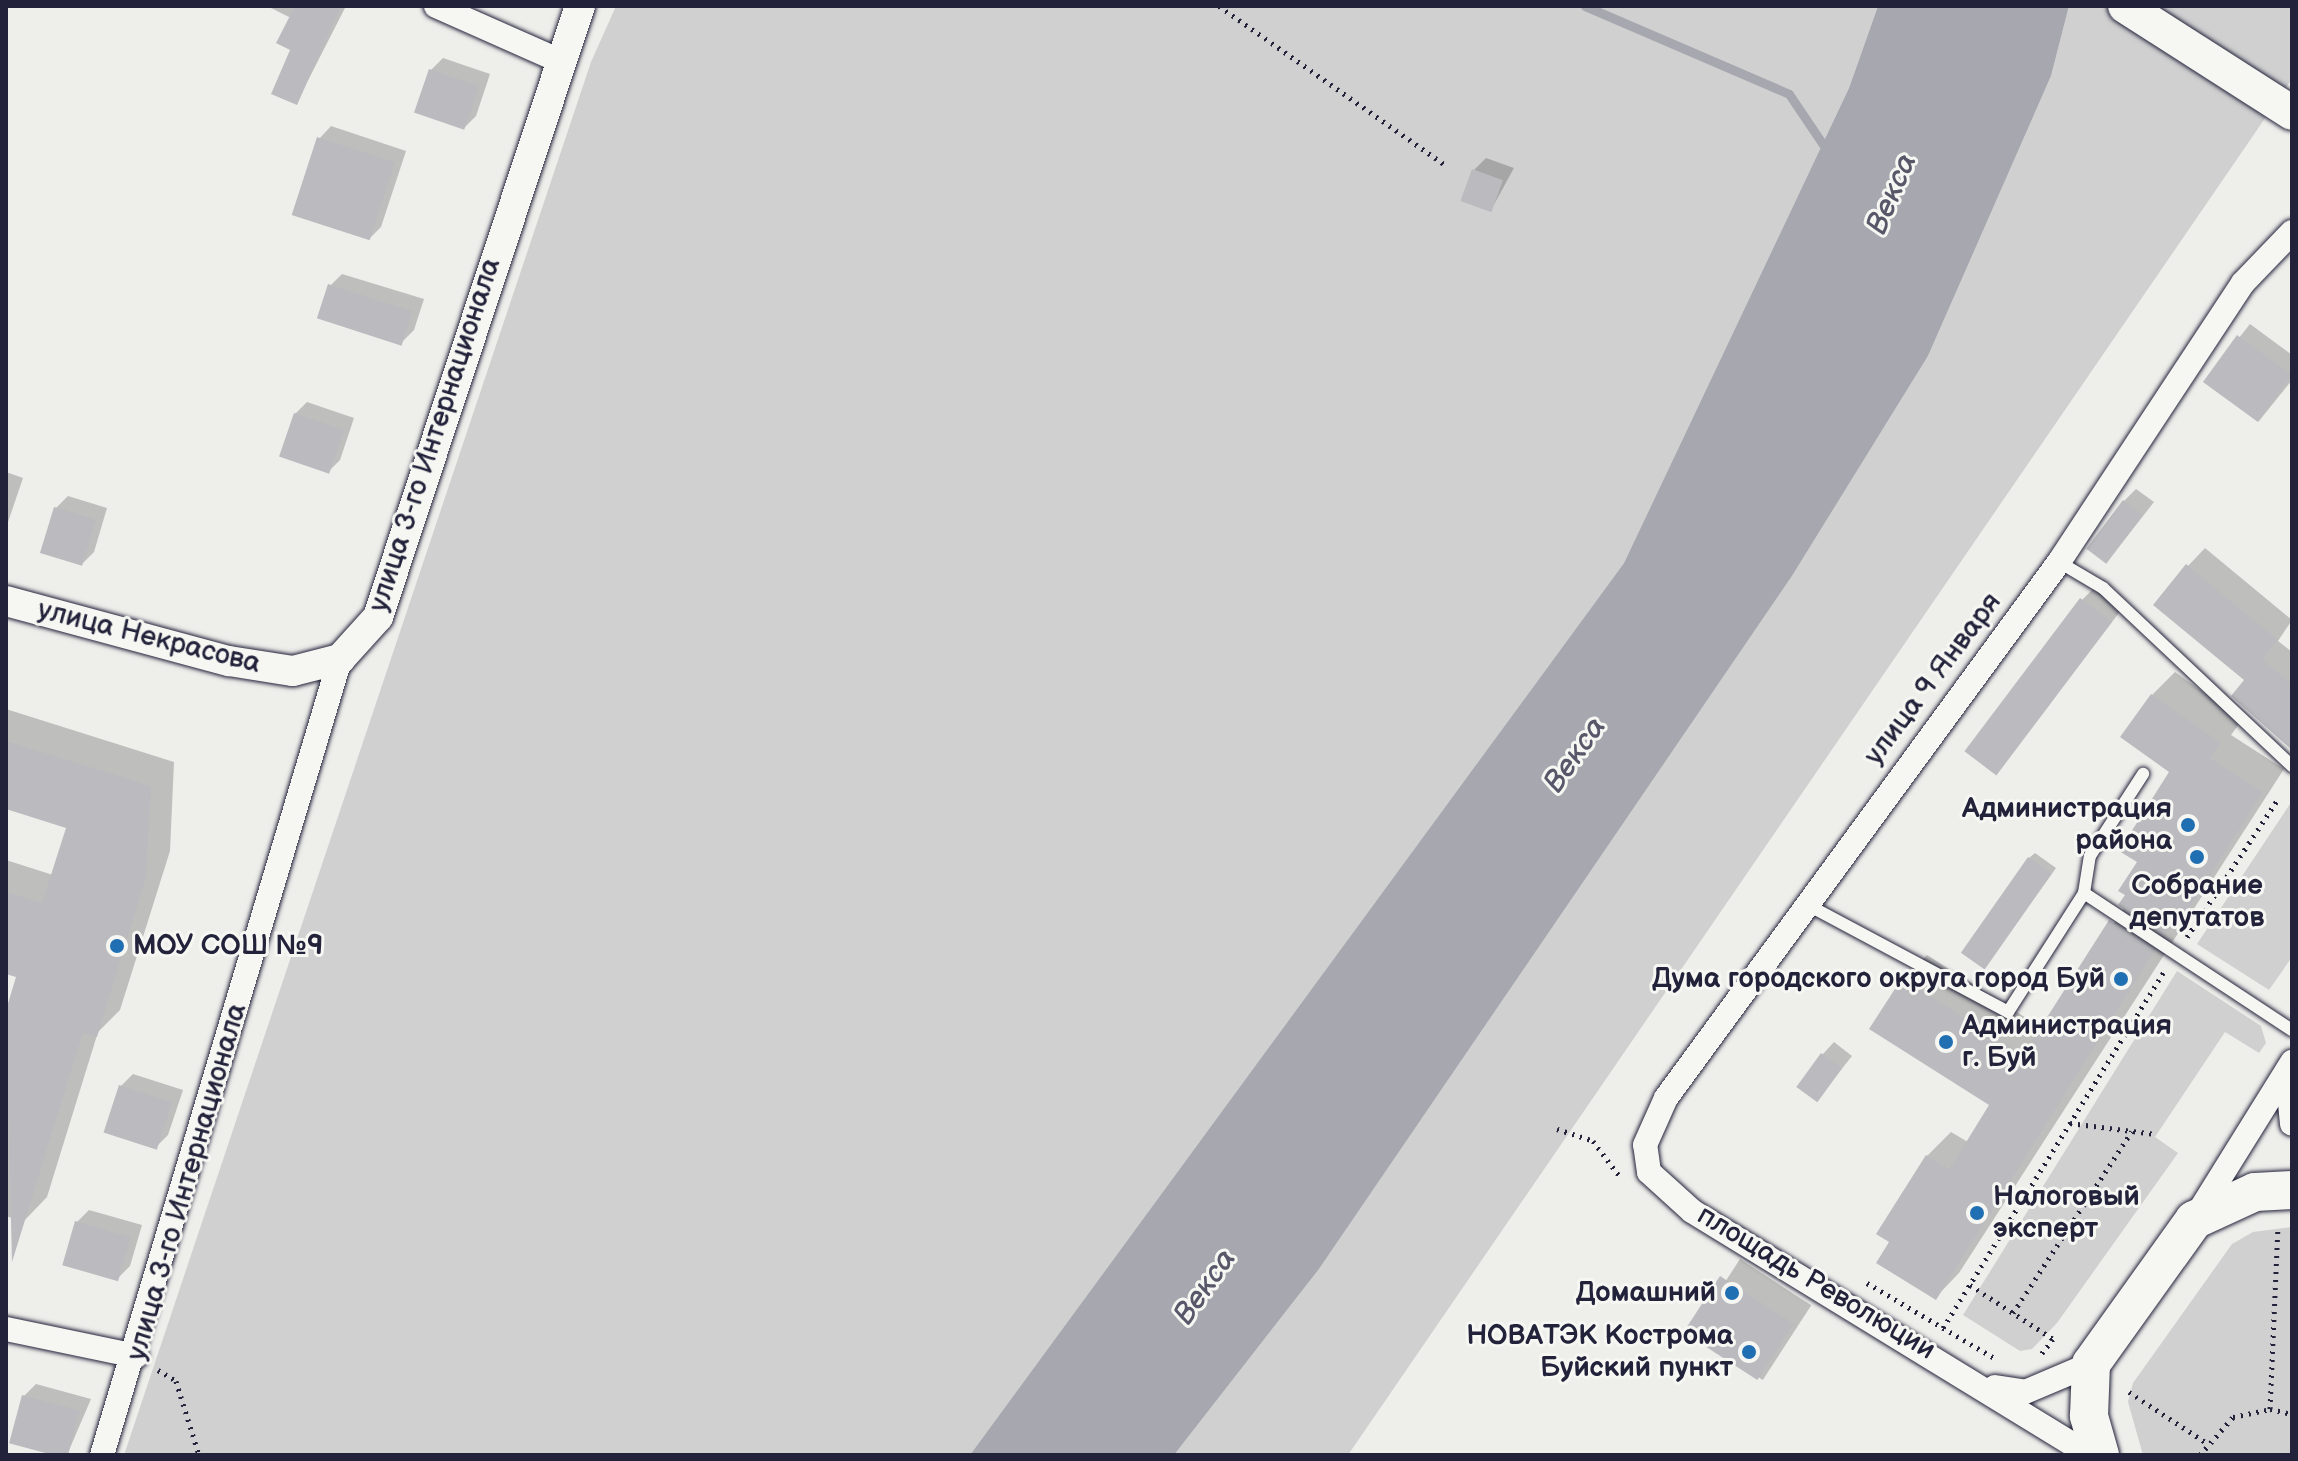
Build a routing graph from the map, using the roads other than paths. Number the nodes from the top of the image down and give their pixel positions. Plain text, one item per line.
1 (436, 6) edge
2 (580, 6) edge
3 (2125, 6) edge
4 (560, 61) junction
5 (2292, 113) edge
6 (2292, 232) edge
7 (2059, 562) junction
8 (6, 601) edge
9 (340, 659) junction
10 (2292, 766) edge
11 (2143, 774) dead end
12 (2084, 893) junction
13 (1803, 902) junction
14 (2292, 1030) edge
15 (2290, 1066) edge
16 (2292, 1124) edge
17 (1649, 1172) joint
18 (2292, 1190) edge
19 (2194, 1220) junction
20 (6, 1329) edge
21 (136, 1356) junction
22 (2091, 1364) junction
23 (1989, 1386) junction
24 (102, 1455) edge
25 (2090, 1455) edge
26 (2100, 1455) edge

1 - 4 street
2 - 4 street, улица 3-го Интернационала
3 - 5 main road
4 - 9 street, улица 3-го Интернационала
6 - 7 street, улица 9 Января
7 - 10 lane
7 - 13 street, улица 9 Января
8 - 9 street, улица Некрасова
9 - 21 street, улица 3-го Интернационала
11 - 12 lane
12 - 13 lane
12 - 14 lane
13 - 17 street, улица 9 Января
15 - 16 street
15 - 19 street
17 - 23 street, площадь Революции
18 - 19 main road
19 - 22 main road
20 - 21 street
21 - 24 street, улица 3-го Интернационала
22 - 23 street, площадь Революции
22 - 26 main road
23 - 25 street, площадь Революции

